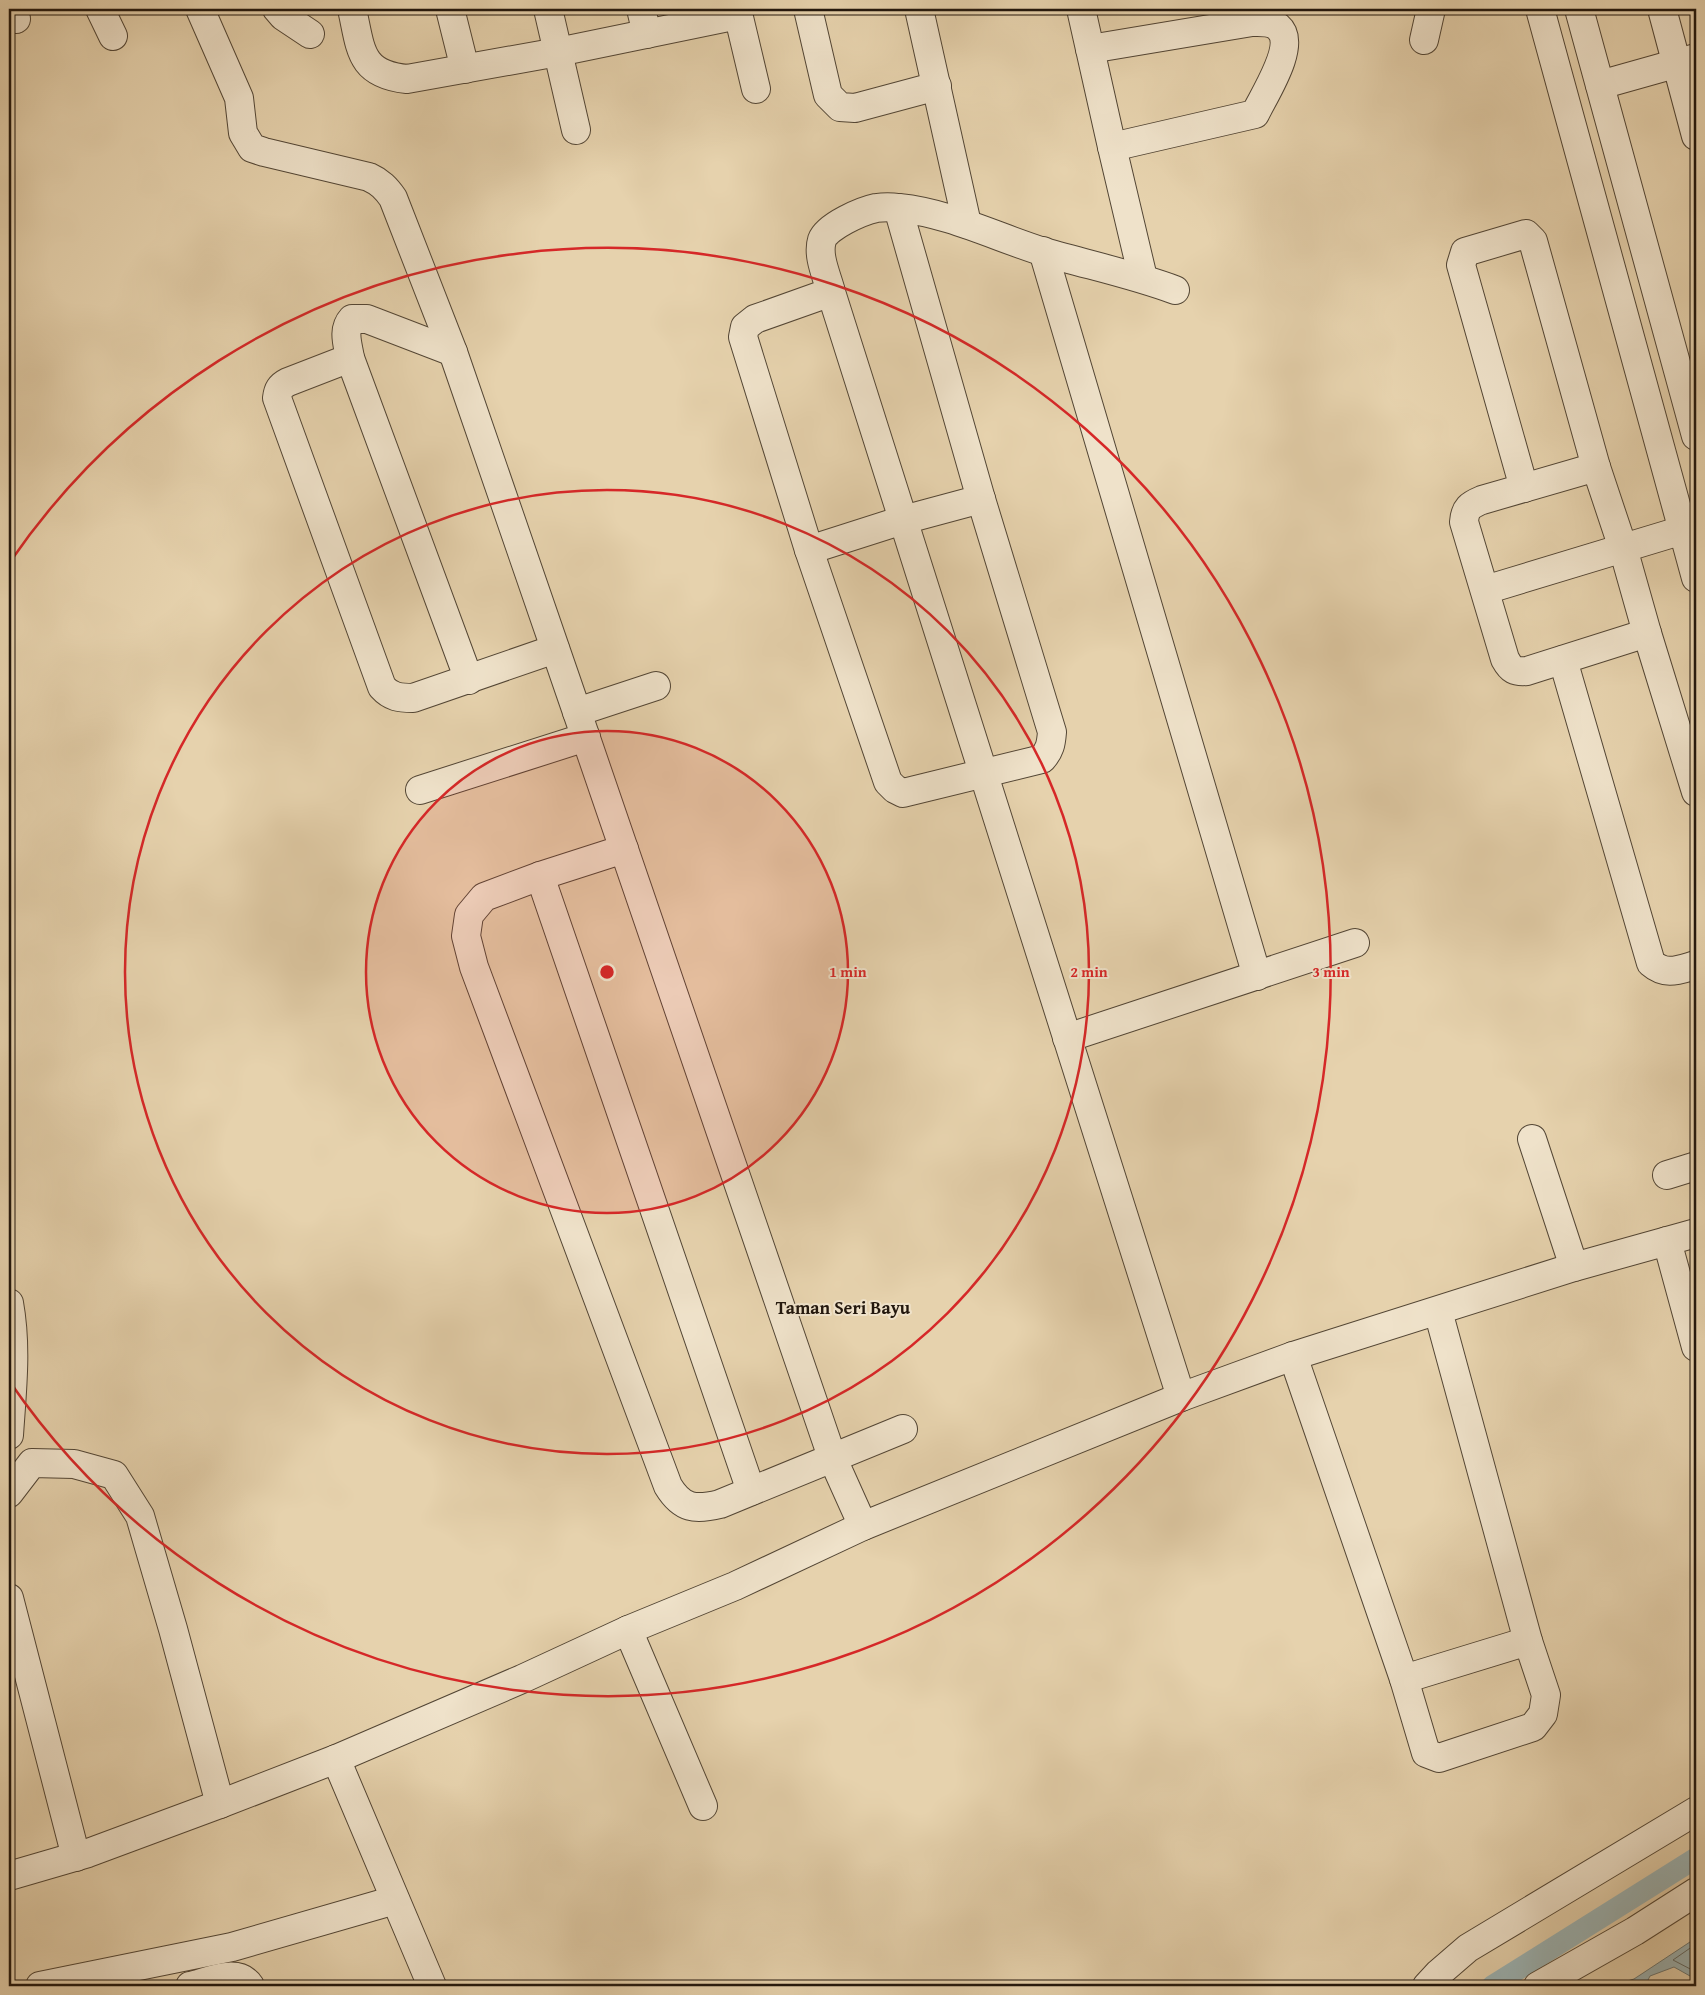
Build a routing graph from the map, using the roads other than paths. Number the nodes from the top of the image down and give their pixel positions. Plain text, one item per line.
1 (100, 9) edge
2 (200, 9) edge
3 (277, 9) edge
4 (352, 9) edge
5 (450, 9) edge
6 (548, 9) edge
7 (808, 9) edge
8 (919, 9) edge
9 (1081, 9) edge
10 (1431, 9) edge
11 (1540, 9) edge
12 (1579, 9) edge
13 (1662, 9) edge
14 (738, 12) edge
15 (644, 22) edge
16 (310, 34) dead end
17 (113, 36) dead end
18 (1424, 40) dead end
19 (1090, 48) junction
20 (558, 52) junction
21 (1686, 60) edge
22 (465, 69) junction
23 (1600, 85) junction
24 (937, 86) junction
25 (756, 89) dead end
26 (576, 130) dead end
27 (1696, 136) edge
28 (1616, 143) junction
29 (1112, 148) junction
30 (1580, 154) junction
31 (898, 208) junction
32 (967, 224) junction
33 (1043, 251) junction
34 (1143, 278) junction
35 (1175, 290) dead end
36 (831, 292) junction
37 (453, 352) junction
38 (350, 358) junction
39 (1696, 436) edge
40 (1596, 467) junction
41 (1524, 488) junction
42 (981, 499) junction
43 (1685, 511) edge
44 (903, 520) junction
45 (1623, 548) junction
46 (809, 550) junction
47 (1696, 578) edge
48 (1485, 590) junction
49 (1647, 633) junction
50 (555, 649) junction
51 (1563, 660) junction
52 (469, 680) junction
53 (656, 686) dead end
54 (578, 712) junction
55 (586, 737) junction
56 (983, 773) junction
57 (420, 790) dead end
58 (1696, 792) edge
59 (624, 849) junction
60 (540, 876) junction
61 (1354, 944) dead end
62 (1696, 965) edge
63 (1257, 976) junction
64 (1067, 1038) junction
65 (1532, 1139) dead end
66 (1696, 1166) edge
67 (1667, 1175) dead end
68 (1696, 1233) edge
69 (1667, 1241) junction
70 (1574, 1267) junction
71 (9, 1303) edge
72 (1438, 1311) junction
73 (1696, 1347) edge
74 (1293, 1356) junction
75 (1181, 1397) junction
76 (903, 1429) dead end
77 (9, 1435) edge
78 (832, 1458) junction
79 (751, 1491) junction
80 (9, 1493) edge
81 (863, 1526) junction
82 (9, 1598) edge
83 (628, 1630) junction
84 (1528, 1641) junction
85 (1404, 1679) junction
86 (336, 1759) junction
87 (220, 1804) junction
88 (702, 1806) dead end
89 (1696, 1811) edge
90 (76, 1857) junction
91 (9, 1876) edge
92 (1696, 1892) edge
93 (395, 1900) junction
94 (40, 1986) edge
95 (190, 1986) edge
96 (250, 1986) edge
97 (432, 1986) edge
98 (1427, 1986) edge
99 (1538, 1986) edge

1 - 17 street
2 - 37 street
3 - 16 street
4 - 22 street
5 - 22 street
6 - 20 street
7 - 24 street
8 - 24 street
9 - 19 street
10 - 18 street
11 - 30 street
12 - 23 street
13 - 21 street
14 - 15 street
14 - 25 street
15 - 20 street
19 - 29 street
19 - 29 street
20 - 22 street
20 - 26 street
21 - 23 street
21 - 27 street
23 - 28 street
24 - 32 street
28 - 30 street
28 - 39 street
29 - 34 street
30 - 43 street
31 - 32 street
31 - 36 street
31 - 42 street
32 - 33 street
33 - 34 street
33 - 63 street
34 - 35 street
36 - 44 street
36 - 46 street
37 - 38 street
37 - 50 street
38 - 52 street
38 - 52 street
40 - 41 street
40 - 41 street
40 - 45 street
41 - 48 street
42 - 44 street
42 - 56 street
43 - 45 street
43 - 47 street
44 - 46 street
44 - 56 street
45 - 48 street
45 - 49 street
46 - 56 street
48 - 51 street
49 - 51 street
49 - 58 street
50 - 52 street
50 - 54 street
51 - 62 street
53 - 54 street
54 - 55 street
55 - 57 street
55 - 59 street
56 - 64 street
59 - 60 street
59 - 78 street
60 - 79 street
60 - 79 street
61 - 63 street
63 - 64 street
64 - 75 street
65 - 70 street
66 - 67 street
68 - 69 street
69 - 70 street
69 - 73 street
70 - 72 street
71 - 77 street
72 - 74 street
72 - 84 street
74 - 75 street
74 - 85 street
75 - 81 street
76 - 78 street
78 - 79 street
78 - 81 street
80 - 87 street
81 - 83 street
82 - 90 street
83 - 86 street
83 - 88 street
84 - 85 street
84 - 85 street
86 - 87 street
86 - 93 street
87 - 90 street
89 - 98 street
90 - 91 street
92 - 99 street
93 - 94 street
93 - 97 street
95 - 96 street

